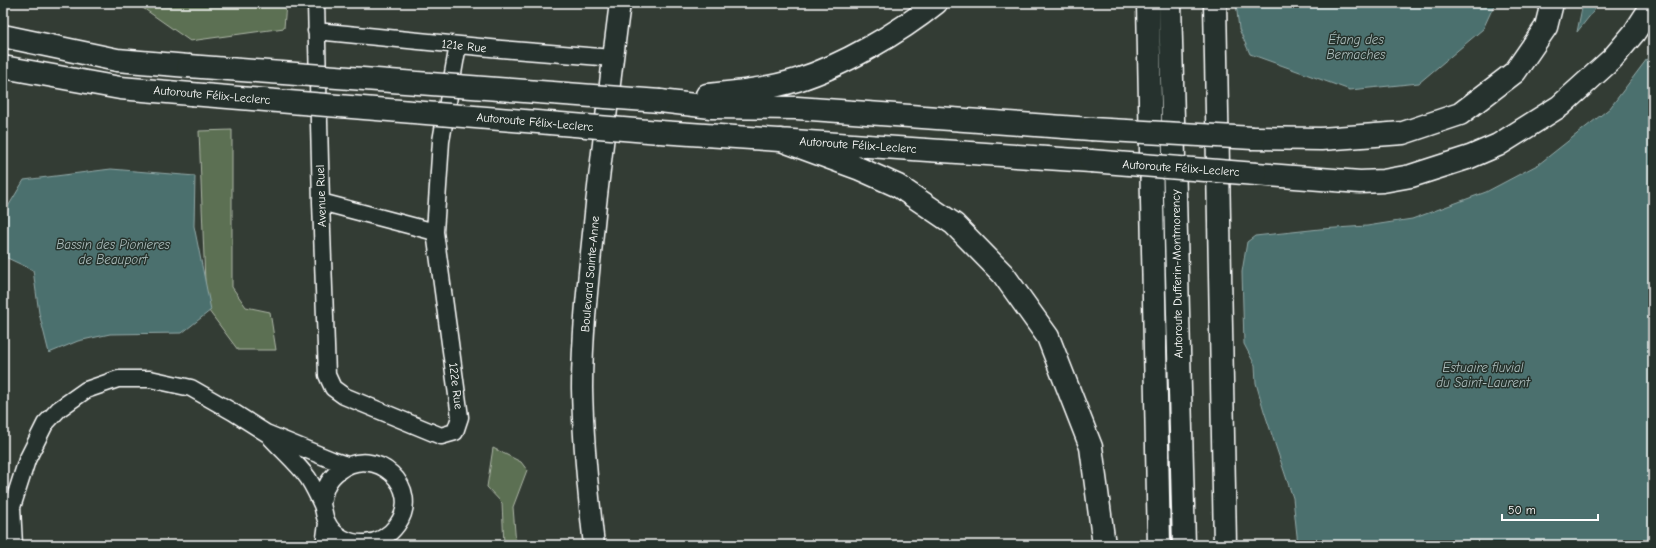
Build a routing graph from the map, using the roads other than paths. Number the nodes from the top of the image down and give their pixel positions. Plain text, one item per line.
1 (316, 3) edge
2 (620, 3) edge
3 (936, 3) edge
4 (1148, 3) edge
5 (1170, 3) edge
6 (1216, 3) edge
7 (1552, 3) edge
8 (1653, 4) edge
9 (316, 31) junction
10 (3, 36) edge
11 (458, 45) junction
12 (613, 58) junction
13 (3, 67) edge
14 (660, 101) junction
15 (781, 140) junction
16 (321, 202) junction
17 (435, 232) junction
18 (333, 388) joint
19 (266, 433) junction
20 (347, 465) junction
21 (322, 505) junction
22 (327, 523) junction
23 (363, 544) edge
24 (14, 545) edge
25 (324, 545) edge
26 (594, 545) edge
27 (1104, 545) edge
28 (1159, 545) edge
29 (1184, 545) edge
30 (1225, 545) edge

1 - 9 street, Avenue Ruel
2 - 12 main road, Boulevard Sainte-Anne
3 - 14 highway
4 - 28 highway, Autoroute Dufferin-Montmorency
5 - 29 highway, Autoroute Dufferin-Montmorency
6 - 30 highway
7 - 14 highway, bridge
8 - 15 highway, Autoroute Félix-Leclerc, bridge
9 - 11 street, 121e Rue
9 - 16 street, Avenue Ruel
10 - 14 highway, bridge
11 - 12 street, 121e Rue
11 - 17 street, 122e Rue
12 - 26 main road, Boulevard Sainte-Anne
13 - 15 highway, Autoroute Félix-Leclerc, bridge
15 - 27 highway
16 - 17 street
16 - 18 street, Avenue Ruel
17 - 18 street, 122e Rue
19 - 20 street
19 - 21 street
19 - 24 street
20 - 21 street
20 - 23 street
21 - 22 street
22 - 23 street
22 - 25 street

